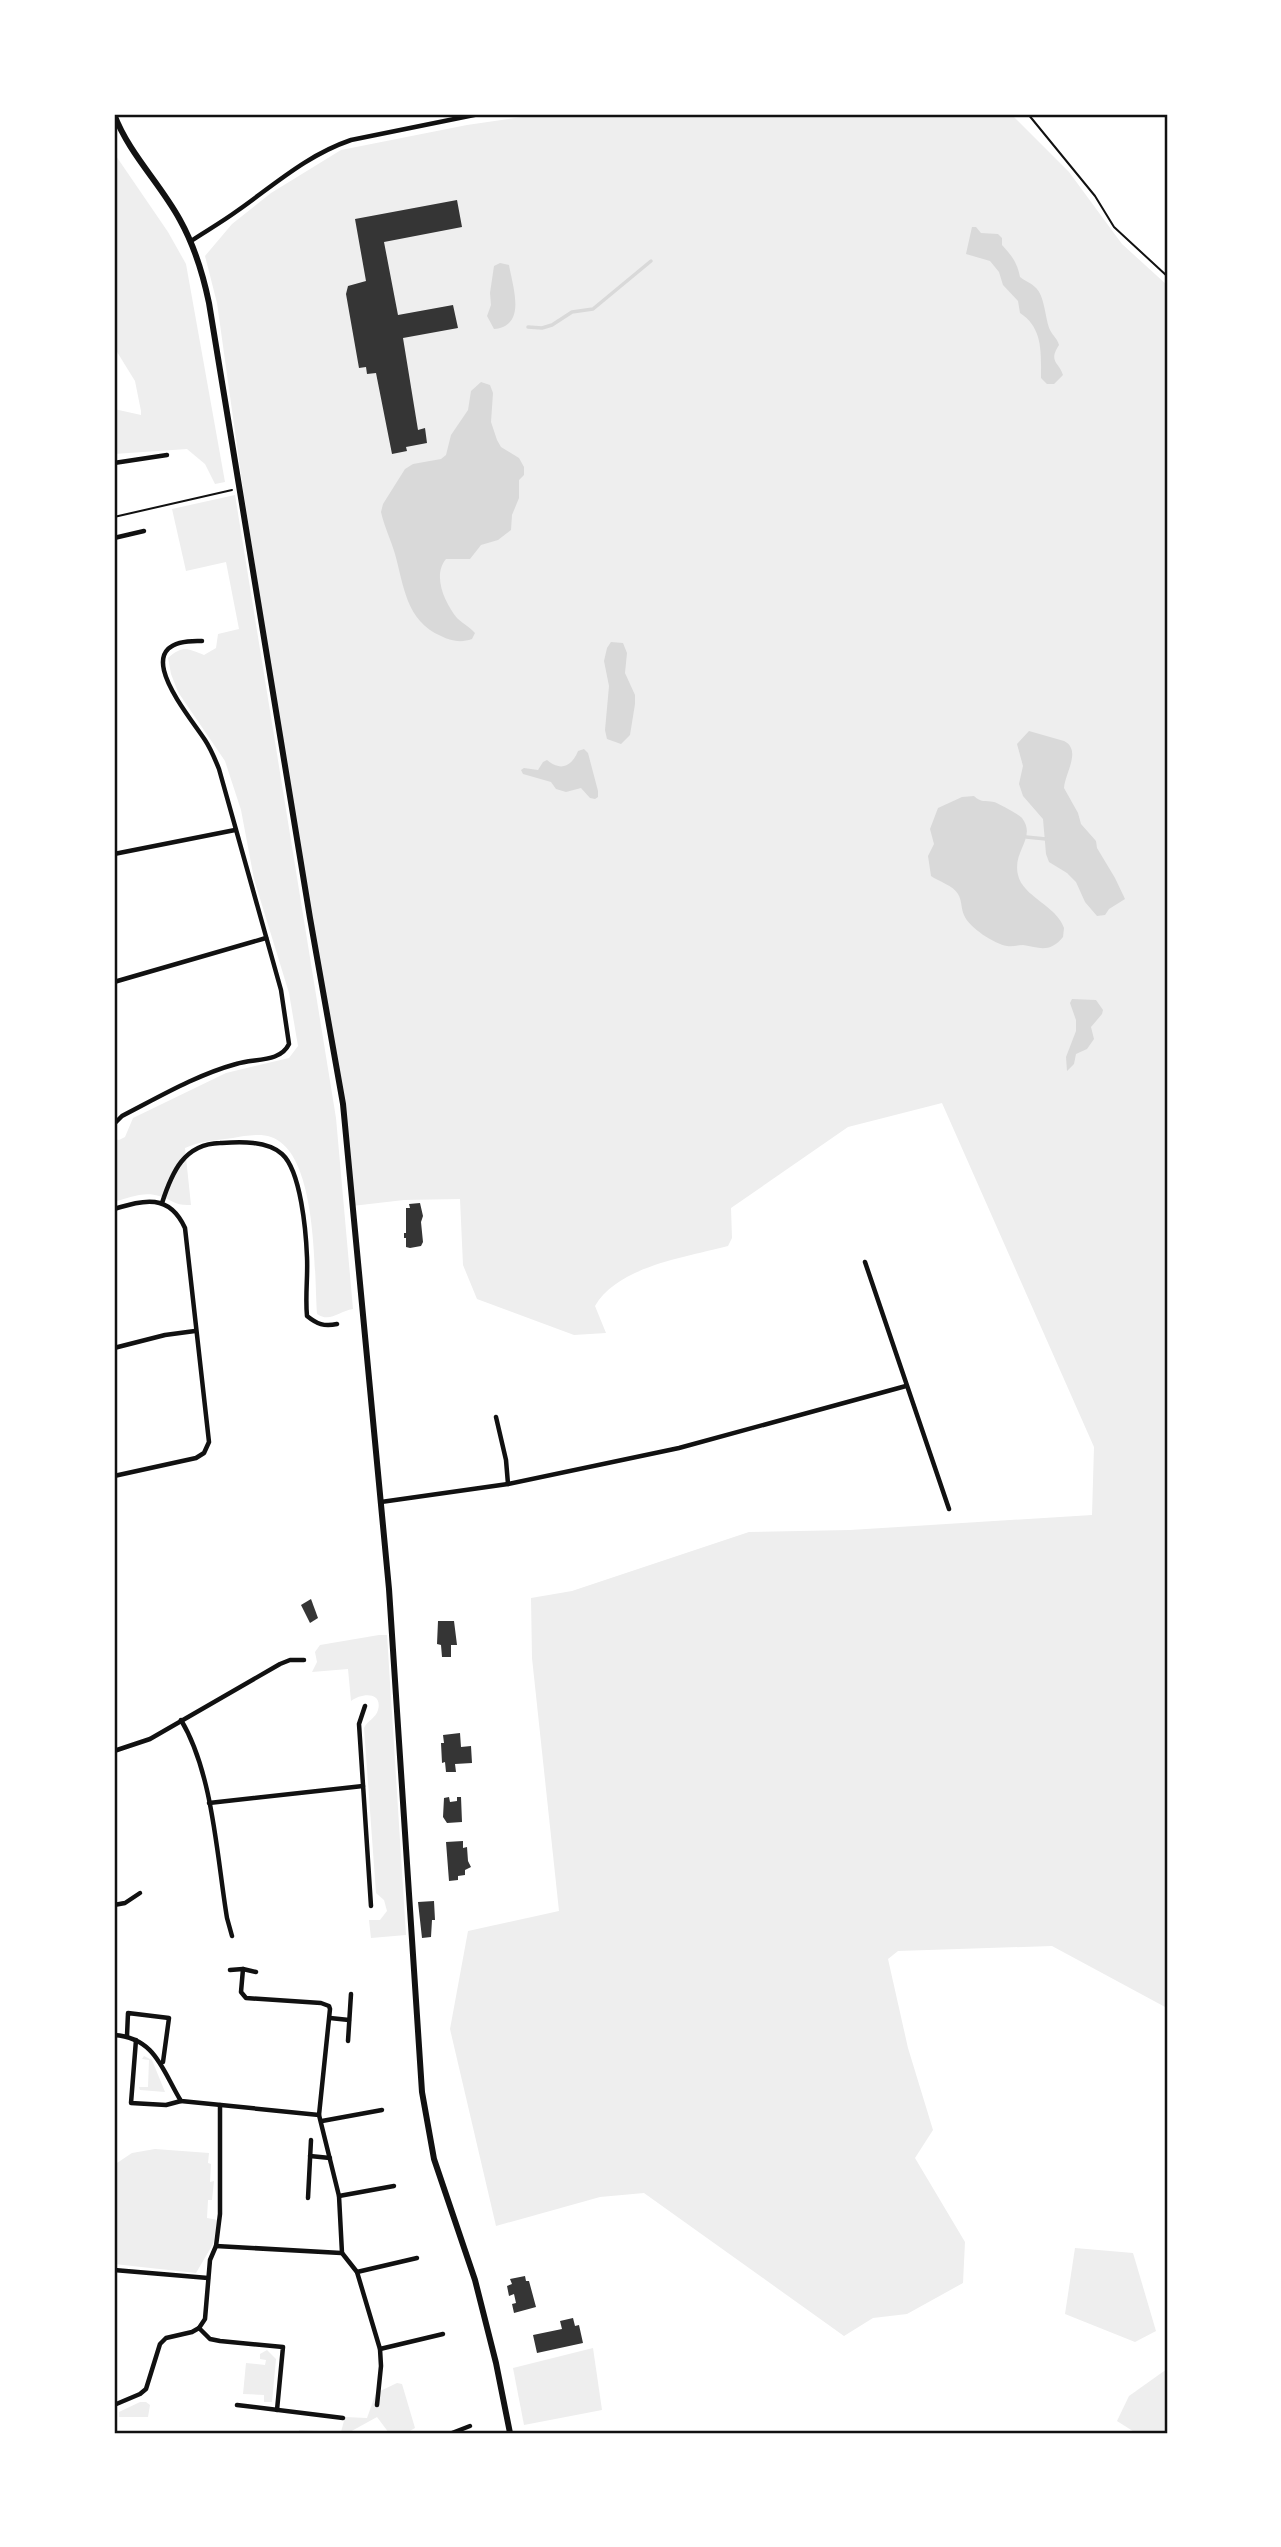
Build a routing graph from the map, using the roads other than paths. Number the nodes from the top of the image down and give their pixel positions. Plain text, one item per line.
1 (114, 114) edge
2 (479, 114) edge
3 (191, 241) junction
4 (167, 455) dead end
5 (114, 463) edge
6 (144, 531) dead end
7 (114, 538) edge
8 (201, 641) dead end
9 (235, 830) junction
10 (114, 854) edge
11 (266, 938) junction
12 (114, 982) edge
13 (114, 1124) edge
14 (162, 1203) junction
15 (114, 1209) edge
16 (865, 1262) dead end
17 (337, 1324) dead end
18 (195, 1331) junction
19 (114, 1348) edge
20 (906, 1386) junction
21 (496, 1417) dead end
22 (114, 1476) edge
23 (508, 1484) junction
24 (380, 1502) junction
25 (949, 1509) dead end
26 (303, 1660) dead end
27 (365, 1706) dead end
28 (181, 1720) junction
29 (114, 1751) edge
30 (363, 1786) junction
31 (209, 1803) junction
32 (140, 1893) dead end
33 (114, 1905) edge
34 (371, 1906) dead end
35 (232, 1936) dead end
36 (243, 1969) junction
37 (230, 1970) dead end
38 (256, 1972) dead end
39 (351, 1994) dead end
40 (330, 2018) junction
41 (349, 2020) junction
42 (114, 2035) edge
43 (127, 2036) junction
44 (136, 2039) junction
45 (348, 2041) dead end
46 (163, 2063) junction
47 (181, 2101) junction
48 (220, 2105) junction
49 (382, 2110) dead end
50 (320, 2118) junction
51 (311, 2140) dead end
52 (310, 2156) junction
53 (330, 2158) junction
54 (394, 2186) dead end
55 (339, 2196) junction
56 (308, 2197) dead end
57 (216, 2246) junction
58 (342, 2253) junction
59 (417, 2258) dead end
60 (114, 2270) edge
61 (357, 2272) junction
62 (208, 2278) junction
63 (199, 2328) junction
64 (443, 2334) dead end
65 (380, 2349) junction
66 (114, 2405) edge
67 (237, 2405) dead end
68 (377, 2405) dead end
69 (277, 2410) junction
70 (343, 2418) dead end
71 (470, 2426) dead end
72 (452, 2433) edge
73 (510, 2433) edge

1 - 3 street
2 - 3 street
3 - 24 street
4 - 5 street
6 - 7 street
8 - 9 street
9 - 10 street
9 - 11 street
11 - 12 street
11 - 13 street
14 - 15 street
14 - 17 street
14 - 18 street
16 - 20 street
18 - 19 street
18 - 22 street
20 - 23 street
20 - 25 street
21 - 23 street
23 - 24 street
24 - 73 street
26 - 28 street
27 - 30 street
28 - 29 street
28 - 31 street
30 - 31 street
30 - 34 street
31 - 35 street
32 - 33 street
36 - 37 street
36 - 38 street
36 - 40 street
39 - 41 street
40 - 41 street
40 - 50 street
41 - 45 street
42 - 43 street
43 - 44 street
43 - 46 street
44 - 46 street
44 - 47 street
46 - 47 street
47 - 48 street
48 - 50 street
48 - 57 street
49 - 50 street
50 - 53 street
51 - 52 street
52 - 53 street
52 - 56 street
53 - 55 street
54 - 55 street
55 - 58 street
57 - 58 street
57 - 62 street
58 - 61 street
59 - 61 street
60 - 62 street
61 - 65 street
62 - 63 street
63 - 66 street
63 - 69 street
64 - 65 street
65 - 68 street
67 - 69 street
69 - 70 street
71 - 72 street

